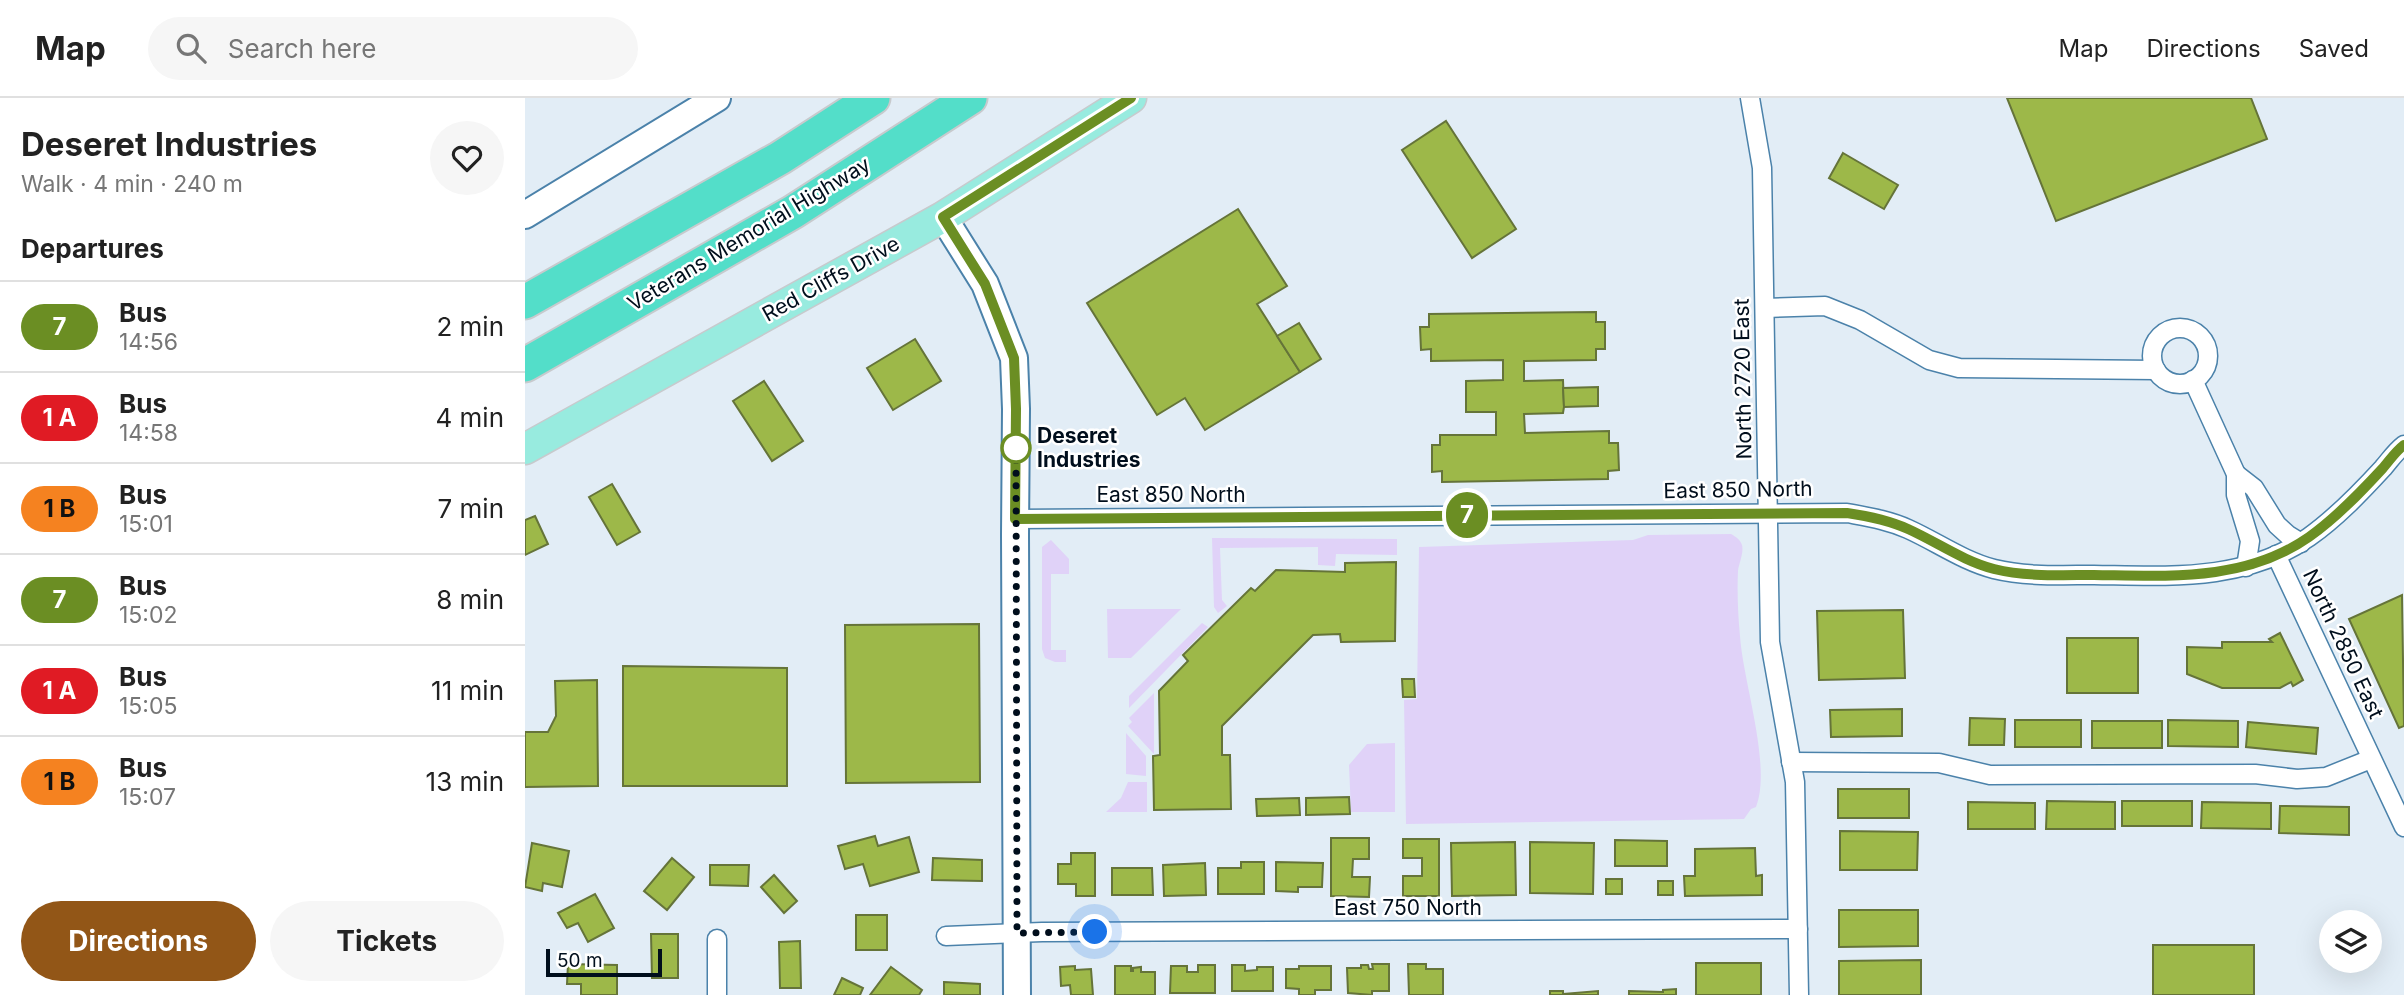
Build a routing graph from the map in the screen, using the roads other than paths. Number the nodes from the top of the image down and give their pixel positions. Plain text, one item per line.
1 (717, 98) edge
2 (873, 98) edge
3 (970, 98) edge
4 (1131, 98) edge
5 (1750, 98) edge
6 (525, 215) edge
7 (943, 217) junction
8 (525, 302) edge
9 (1765, 308) junction
10 (525, 365) edge
11 (2156, 370) junction
12 (2193, 380) junction
13 (2404, 445) edge
14 (525, 449) edge
15 (2236, 474) junction
16 (1768, 513) junction
17 (1015, 519) junction
18 (2301, 543) junction
19 (2276, 555) junction
20 (2246, 567) junction
21 (2371, 759) junction
22 (1791, 762) junction
23 (2404, 827) edge
24 (1798, 929) junction
25 (1017, 933) junction
26 (946, 936) dead end
27 (717, 939) dead end
28 (717, 995) edge
29 (1017, 995) edge
30 (1799, 995) edge

1 - 6 street
2 - 8 highway
3 - 10 highway, Veterans Memorial Highway
4 - 7 main road, Red Cliffs Drive
5 - 9 street, North 2720 East
7 - 14 main road, Red Cliffs Drive
7 - 17 street
9 - 11 street
9 - 16 street, North 2720 East
11 - 12 street
11 - 12 street
12 - 15 street
13 - 18 street, East 850 North
15 - 18 street
15 - 20 street
16 - 17 street, East 850 North
16 - 20 street, East 850 North
16 - 22 street, North 2720 East
17 - 25 street
18 - 19 street, East 850 North
19 - 20 street, East 850 North
19 - 21 street, North 2850 East
21 - 22 street
21 - 23 street, North 2850 East
22 - 24 street, North 2720 East
24 - 25 street, East 750 North
24 - 30 street, North 2720 East
25 - 26 street, East 750 North
25 - 29 street
27 - 28 street

